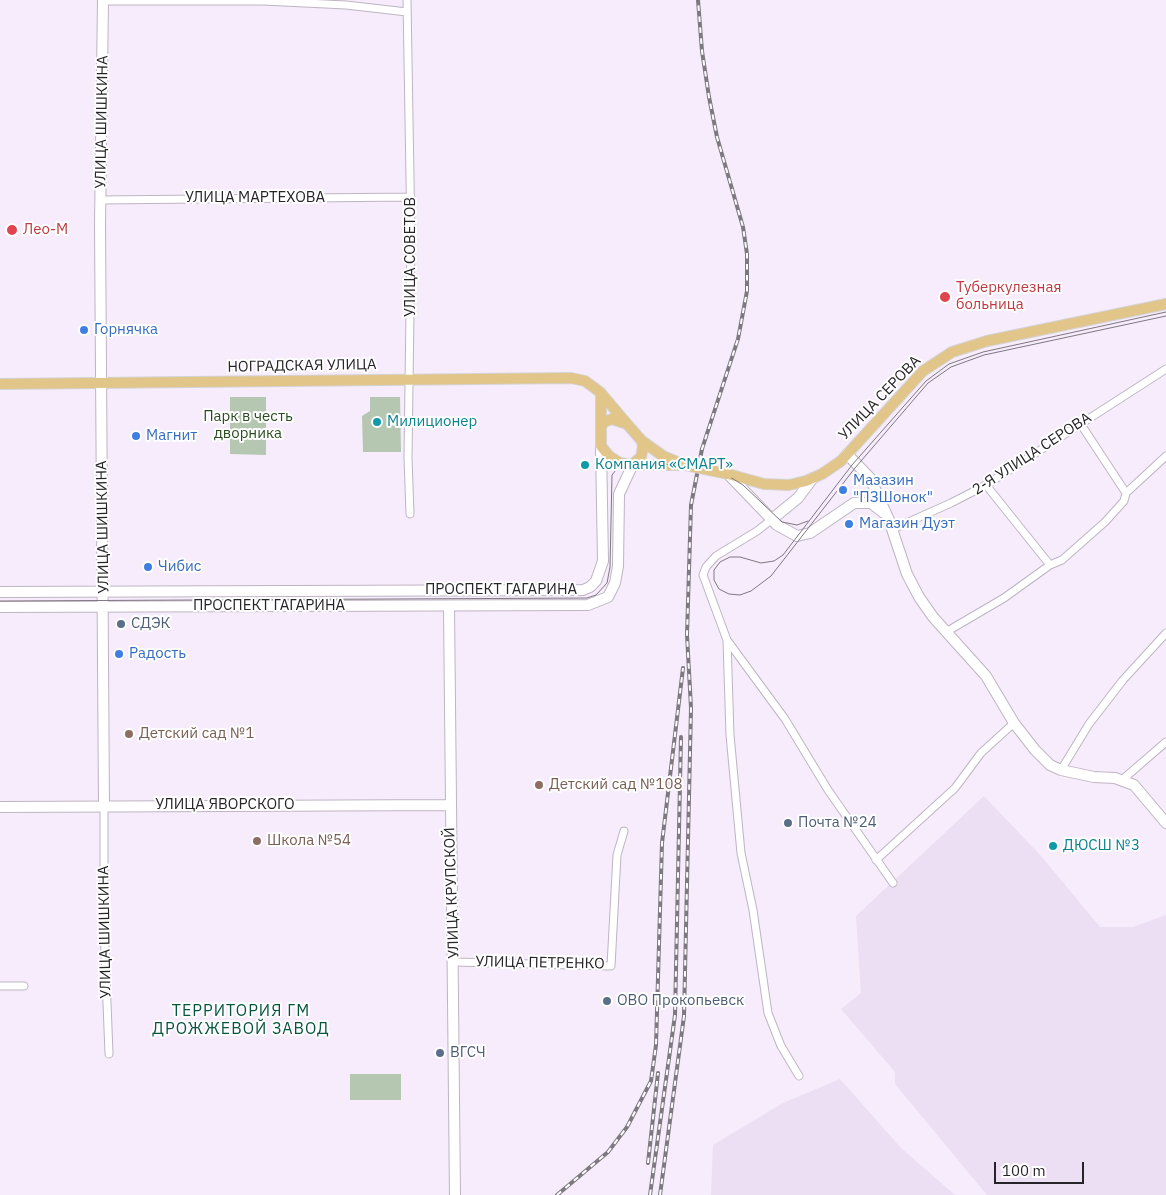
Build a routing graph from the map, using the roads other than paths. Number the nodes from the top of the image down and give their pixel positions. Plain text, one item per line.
1 (407, 0) edge
2 (103, 1) edge
3 (407, 12) junction
4 (411, 197) junction
5 (100, 200) junction
6 (1166, 304) edge
7 (1165, 373) edge
8 (410, 380) junction
9 (102, 383) junction
10 (0, 384) edge
11 (600, 392) junction
12 (1080, 423) junction
13 (627, 424) junction
14 (601, 427) junction
15 (642, 441) junction
16 (601, 446) junction
17 (847, 454) junction
18 (1166, 456) edge
19 (633, 464) junction
20 (685, 466) junction
21 (728, 474) junction
22 (813, 478) junction
23 (986, 485) junction
24 (1126, 493) junction
25 (410, 514) dead end
26 (888, 517) junction
27 (771, 520) junction
28 (893, 529) junction
29 (1050, 565) junction
30 (449, 590) junction
31 (0, 592) edge
32 (104, 592) junction
33 (104, 606) junction
34 (449, 606) junction
35 (0, 607) edge
36 (946, 632) junction
37 (1166, 633) edge
38 (726, 640) junction
39 (1014, 723) junction
40 (1166, 742) edge
41 (1061, 770) junction
42 (1122, 780) junction
43 (104, 805) junction
44 (450, 805) junction
45 (0, 807) edge
46 (1166, 823) edge
47 (624, 831) dead end
48 (876, 860) junction
49 (893, 883) dead end
50 (454, 962) junction
51 (0, 986) edge
52 (24, 986) dead end
53 (109, 1054) dead end
54 (799, 1076) dead end
55 (455, 1195) edge

1 - 3 street, УЛИЦА СОВЕТОВ
2 - 3 street
2 - 5 main road, УЛИЦА ШИШКИНА
3 - 4 street, УЛИЦА СОВЕТОВ
4 - 5 street, УЛИЦА МАРТЕХОВА
4 - 8 street, УЛИЦА СОВЕТОВ
5 - 9 main road, УЛИЦА ШИШКИНА
6 - 17 main road, УЛИЦА СЕРОВА
7 - 12 street, 2-Я УЛИЦА СЕРОВА
8 - 9 main road, НОГРАДСКАЯ УЛИЦА
8 - 11 main road, НОГРАДСКАЯ УЛИЦА
8 - 25 street, УЛИЦА СОВЕТОВ
9 - 10 main road, НОГРАДСКАЯ УЛИЦА
9 - 32 main road, УЛИЦА ШИШКИНА
11 - 13 main road, НОГРАДСКАЯ УЛИЦА
11 - 14 main road
12 - 23 street, 2-Я УЛИЦА СЕРОВА
12 - 24 street
13 - 14 main road
13 - 15 main road
14 - 16 main road
15 - 19 main road
15 - 20 main road
16 - 19 main road
16 - 30 main road, ПРОСПЕКТ ГАГАРИНА
17 - 22 main road, УЛИЦА СЕРОВА
17 - 26 main road
18 - 24 street
19 - 20 main road
19 - 34 main road, ПРОСПЕКТ ГАГАРИНА
20 - 21 main road, УЛИЦА СЕРОВА, bridge
21 - 22 main road, УЛИЦА СЕРОВА
21 - 27 main road
22 - 27 main road
23 - 28 street, 2-Я УЛИЦА СЕРОВА
23 - 29 street
24 - 29 street
26 - 27 main road
26 - 28 main road
27 - 38 street
28 - 36 main road
29 - 36 street
30 - 32 main road, ПРОСПЕКТ ГАГАРИНА
30 - 34 street, УЛИЦА КРУПСКОЙ
31 - 32 main road, ПРОСПЕКТ ГАГАРИНА
32 - 33 main road, УЛИЦА ШИШКИНА
33 - 34 main road, ПРОСПЕКТ ГАГАРИНА
33 - 35 main road, ПРОСПЕКТ ГАГАРИНА
33 - 43 main road, УЛИЦА ШИШКИНА
34 - 44 main road, УЛИЦА КРУПСКОЙ
36 - 39 main road
37 - 41 street
38 - 48 street
38 - 54 street
39 - 41 main road
39 - 48 street
40 - 42 street
41 - 42 main road
42 - 46 main road
43 - 44 main road, УЛИЦА ЯВОРСКОГО
43 - 45 main road, УЛИЦА ЯВОРСКОГО
43 - 53 street, УЛИЦА ШИШКИНА
44 - 50 main road, УЛИЦА КРУПСКОЙ
47 - 50 street, УЛИЦА ПЕТРЕНКО
48 - 49 street
50 - 55 main road, УЛИЦА КРУПСКОЙ
51 - 52 street

